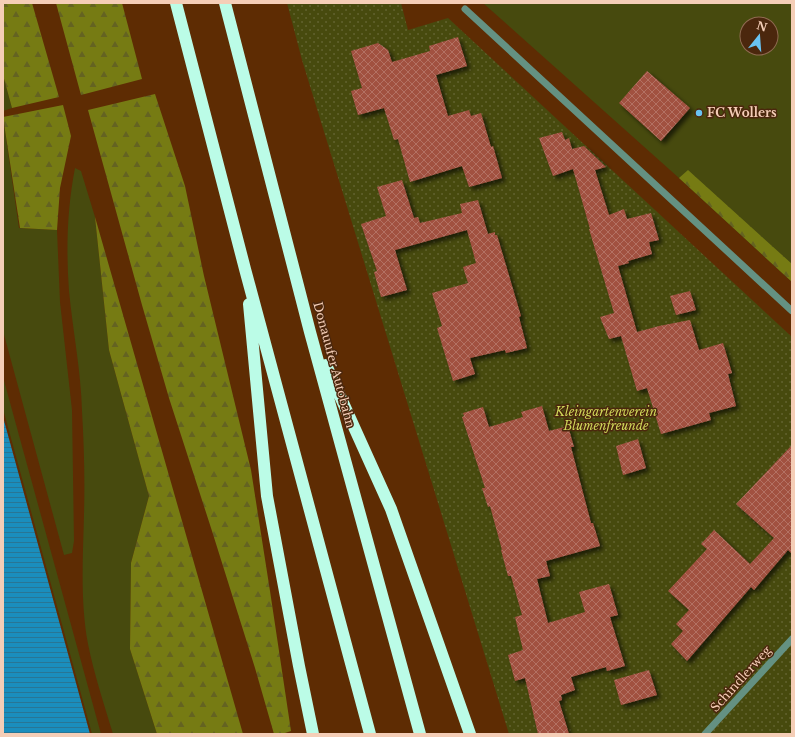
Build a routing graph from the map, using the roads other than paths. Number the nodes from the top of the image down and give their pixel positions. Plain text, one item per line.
1 (176, 3) edge
2 (225, 3) edge
3 (465, 8) dead end
4 (245, 269) junction
5 (792, 311) edge
6 (310, 332) junction
7 (792, 638) edge
8 (313, 734) edge
9 (370, 734) edge
10 (420, 734) edge
11 (470, 734) edge
12 (705, 734) edge

1 - 4 highway
2 - 6 highway, Donauufer Autobahn
3 - 5 lane
4 - 8 highway
4 - 9 highway
6 - 10 highway, Donauufer Autobahn
6 - 11 highway
7 - 12 lane, Schindlerweg

